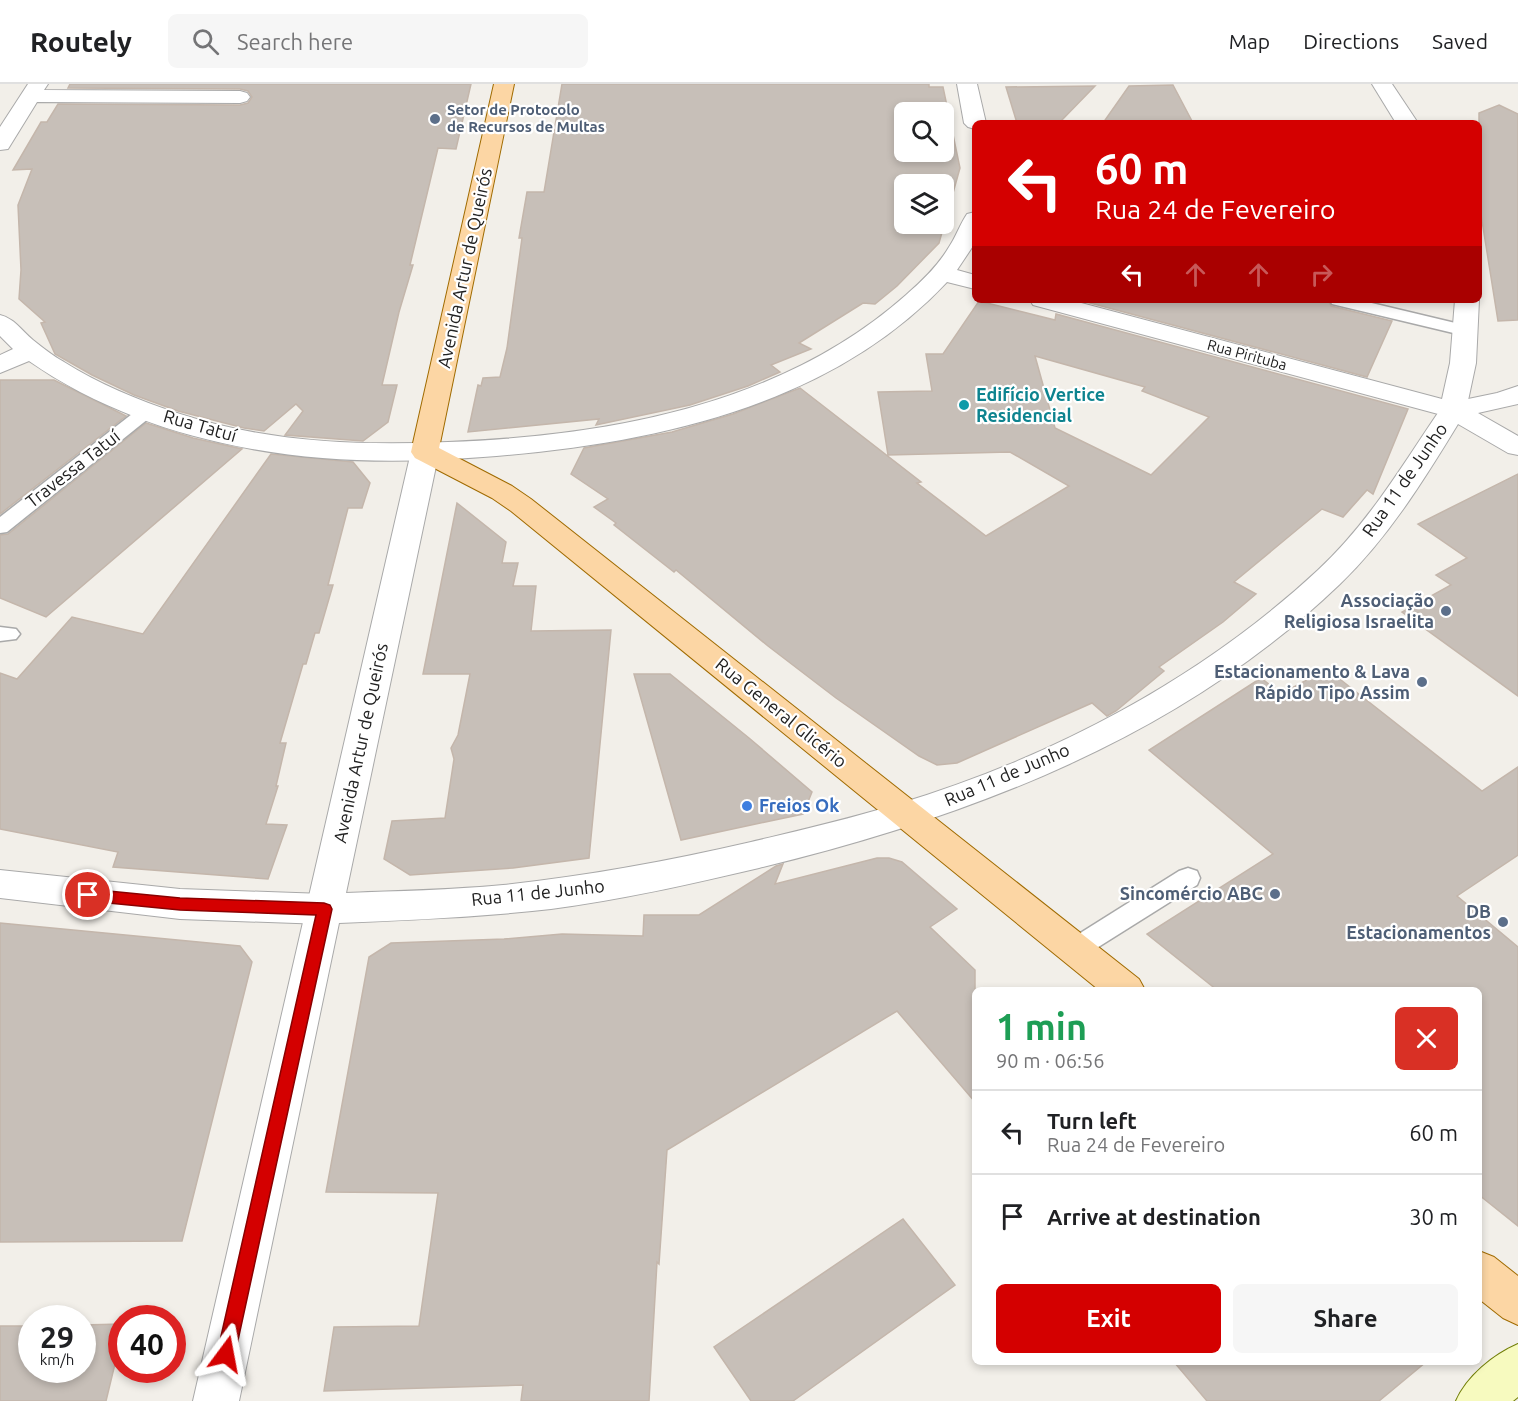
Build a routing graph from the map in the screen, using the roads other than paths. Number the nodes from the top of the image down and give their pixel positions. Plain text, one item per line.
1 (504, 84) edge
2 (967, 84) edge
3 (1382, 84) edge
4 (34, 90) edge
5 (162, 90) edge
6 (240, 97) dead end
7 (974, 120) edge
8 (1405, 120) edge
9 (0, 144) edge
10 (972, 226) edge
11 (942, 273) junction
12 (972, 281) edge
13 (1053, 303) edge
14 (1350, 303) edge
15 (1467, 303) edge
16 (0, 322) edge
17 (1466, 331) junction
18 (31, 351) junction
19 (0, 365) edge
20 (1518, 393) edge
21 (1453, 410) junction
22 (147, 411) junction
23 (1518, 447) edge
24 (425, 452) junction
25 (0, 527) edge
26 (907, 814) junction
27 (1188, 878) dead end
28 (0, 884) edge
29 (324, 909) junction
30 (1075, 949) junction
31 (1122, 987) edge
32 (1482, 1274) edge
33 (1518, 1303) edge
34 (1518, 1367) edge
35 (216, 1401) edge
36 (1479, 1401) edge

1 - 24 main road, Avenida Artur de Queirós
2 - 7 street
3 - 8 street
4 - 5 street
4 - 9 street
5 - 6 street
10 - 11 street, Rua Tatuí
11 - 12 street
11 - 24 street, Rua Tatuí
13 - 21 street, Rua Pirituba
14 - 17 lane
15 - 17 street, Rua 11 de Junho
16 - 18 street, Rua Tatuí
17 - 21 street, Rua 11 de Junho
18 - 19 street
18 - 22 street, Rua Tatuí
20 - 21 street
21 - 23 street
21 - 26 street, Rua 11 de Junho
22 - 24 street, Rua Tatuí
22 - 25 lane, Travessa Tatuí
24 - 26 main road, Rua General Glicério
24 - 29 street, Avenida Artur de Queirós
26 - 29 street, Rua 11 de Junho
26 - 30 main road, Rua General Glicério
27 - 30 lane
28 - 29 street, Rua 11 de Junho
29 - 35 street, Avenida Artur de Queirós
30 - 31 main road, Rua General Glicério
32 - 33 main road
34 - 36 main road

